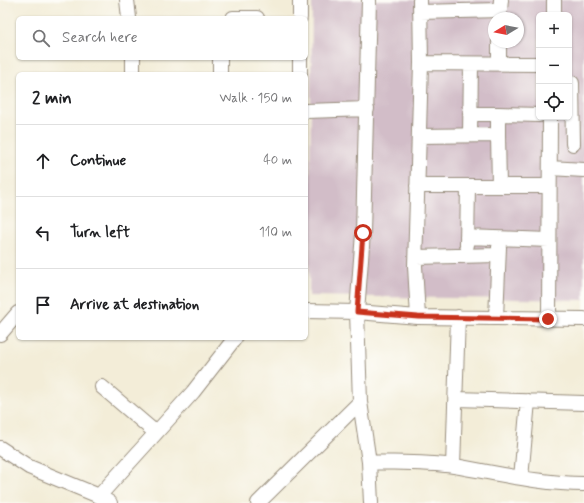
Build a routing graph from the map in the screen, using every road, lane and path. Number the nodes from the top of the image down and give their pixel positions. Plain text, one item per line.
1 (127, 0) edge
2 (300, 0) edge
3 (369, 0) edge
4 (554, 0) edge
5 (471, 5) edge
6 (420, 6) edge
7 (500, 9) edge
8 (554, 12) edge
9 (129, 16) edge
10 (300, 16) edge
11 (500, 48) edge
12 (133, 60) edge
13 (220, 60) edge
14 (300, 60) edge
15 (421, 63) junction
16 (499, 63) junction
17 (471, 64) junction
18 (536, 64) edge
19 (134, 72) edge
20 (220, 72) edge
21 (300, 72) edge
22 (575, 83) edge
23 (367, 110) junction
24 (308, 111) edge
25 (470, 114) junction
26 (498, 114) junction
27 (536, 115) edge
28 (550, 120) edge
29 (470, 135) junction
30 (498, 135) junction
31 (419, 136) junction
32 (573, 144) dead end
33 (550, 168) junction
34 (584, 170) edge
35 (418, 186) junction
36 (468, 186) junction
37 (499, 186) junction
38 (549, 186) junction
39 (467, 237) junction
40 (500, 238) junction
41 (549, 240) junction
42 (498, 255) junction
43 (468, 256) junction
44 (416, 257) junction
45 (308, 311) edge
46 (357, 312) junction
47 (16, 315) edge
48 (418, 317) junction
49 (458, 317) junction
50 (496, 318) junction
51 (548, 319) junction
52 (584, 319) edge
53 (0, 334) edge
54 (233, 340) edge
55 (102, 387) dead end
56 (456, 399) junction
57 (528, 401) junction
58 (360, 402) junction
59 (584, 403) edge
60 (156, 433) junction
61 (0, 448) edge
62 (368, 462) junction
63 (453, 466) junction
64 (522, 478) junction
65 (584, 484) edge
66 (105, 500) edge
67 (258, 503) edge
68 (372, 503) edge

1 - 9 street
2 - 10 street
3 - 23 street
4 - 8 street
5 - 6 street
5 - 7 street
6 - 15 street
11 - 16 street
12 - 19 street
13 - 20 street
14 - 21 street
15 - 17 street
15 - 31 street
16 - 17 street
16 - 18 street
17 - 25 street
22 - 32 street
23 - 24 street
23 - 46 street
25 - 26 street
25 - 29 street
26 - 27 street
26 - 30 street
28 - 33 street
29 - 30 street
29 - 31 street
30 - 37 street
31 - 35 street
33 - 34 street
33 - 38 street
35 - 36 street
35 - 44 street
36 - 37 street
36 - 39 street
37 - 38 street
38 - 41 street
39 - 40 street
39 - 43 street
40 - 41 street
40 - 42 street
41 - 51 street
42 - 43 street
42 - 50 street
43 - 44 street
44 - 48 street
45 - 46 street
46 - 48 street
46 - 58 street
47 - 53 street
48 - 49 street
49 - 50 street
49 - 56 street
50 - 51 street
51 - 52 street
54 - 60 street
55 - 60 street
56 - 57 street
56 - 63 street
57 - 59 street
57 - 64 street
58 - 62 street
58 - 67 street
60 - 66 street
61 - 66 street
62 - 63 street
62 - 68 street
63 - 64 street
64 - 65 street

